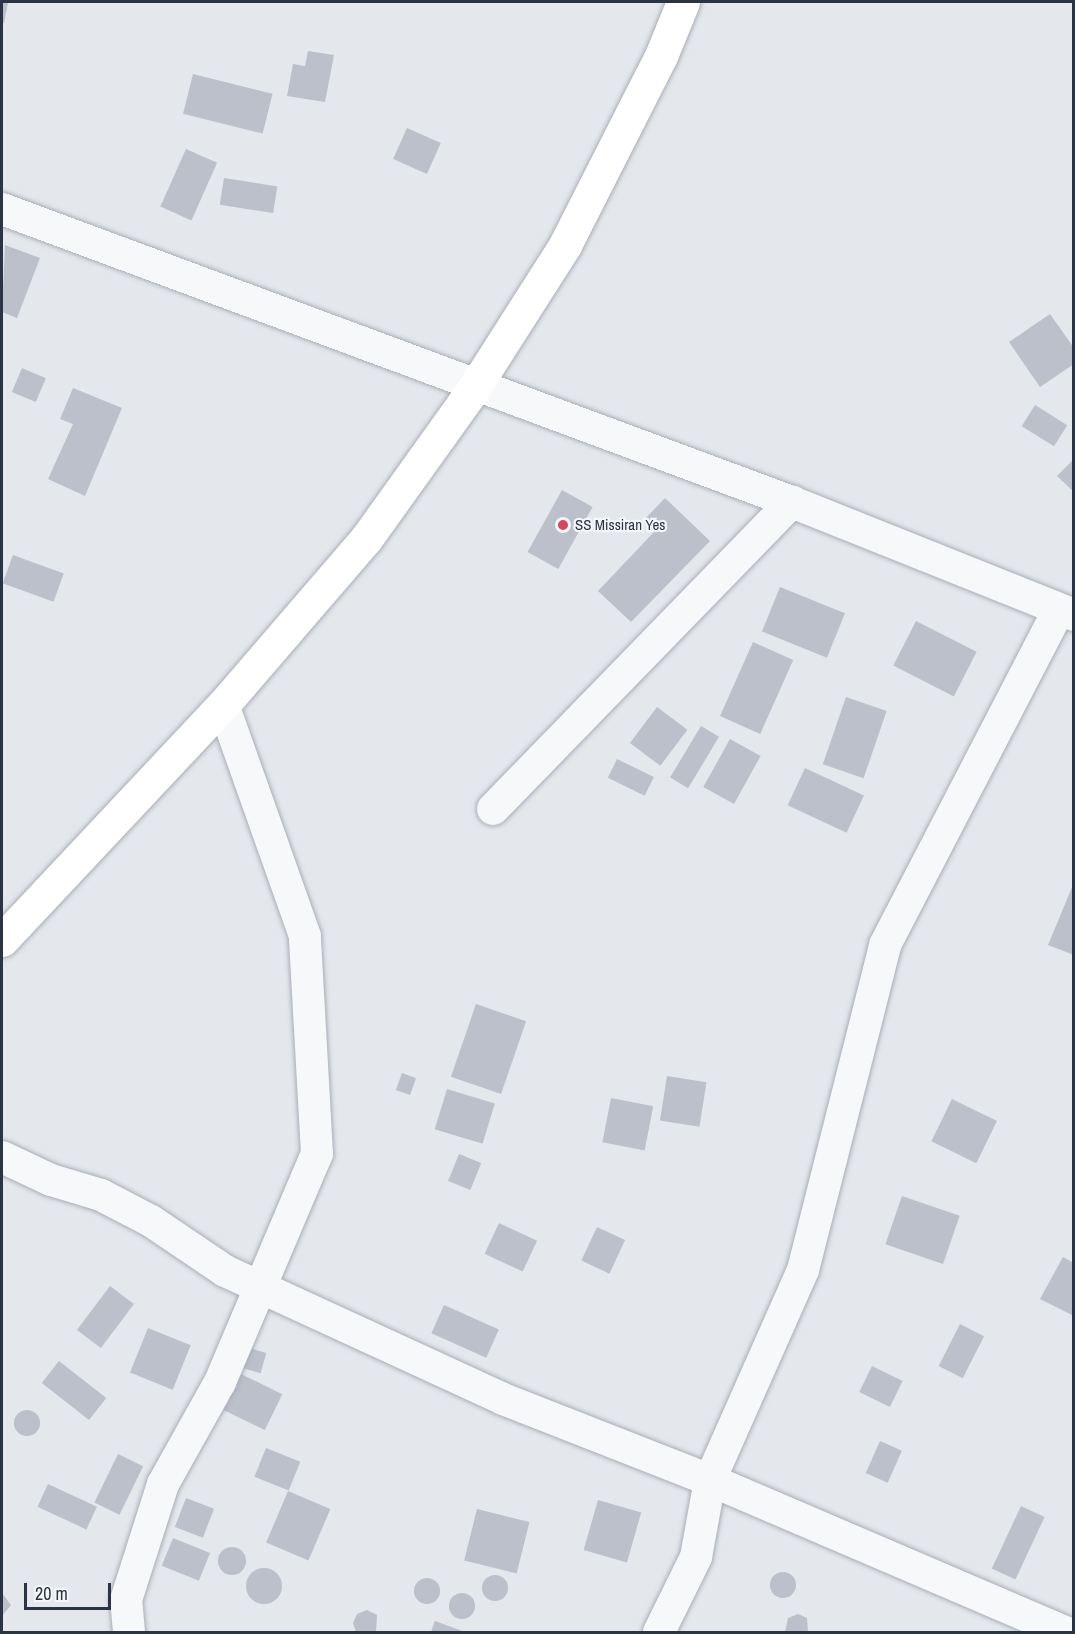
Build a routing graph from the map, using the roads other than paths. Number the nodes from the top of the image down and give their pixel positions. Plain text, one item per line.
1 (683, 2) edge
2 (2, 209) edge
3 (474, 388) junction
4 (792, 502) junction
5 (1066, 612) edge
6 (223, 705) junction
7 (494, 809) dead end
8 (2, 940) edge
9 (2, 1157) edge
10 (259, 1288) junction
11 (710, 1480) junction
12 (129, 1632) edge
13 (659, 1632) edge
14 (1065, 1632) edge

1 - 3 main road
2 - 3 street
3 - 4 street
3 - 6 main road
4 - 5 street
4 - 7 street
5 - 11 street
6 - 8 main road
6 - 10 street
9 - 10 street
10 - 11 street
10 - 12 street
11 - 13 street
11 - 14 street

